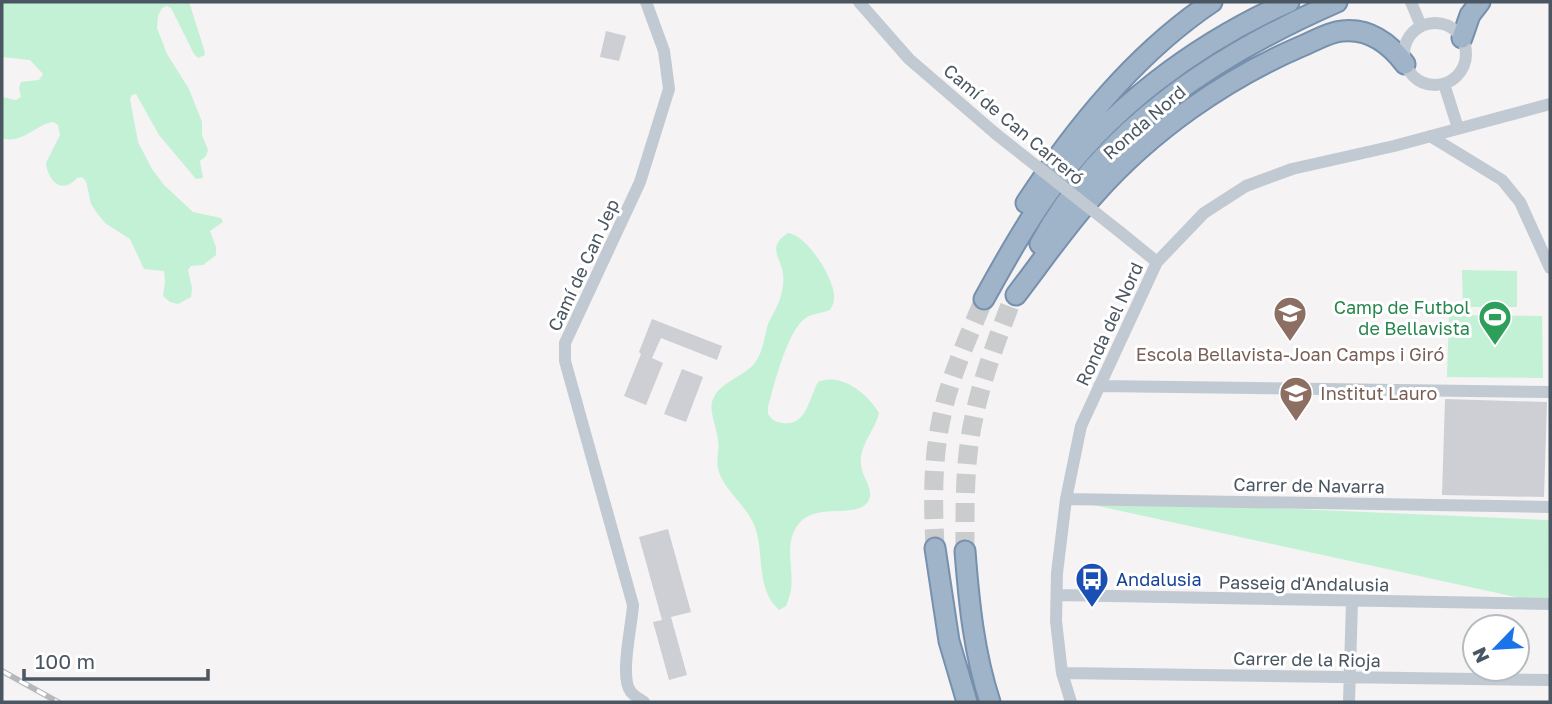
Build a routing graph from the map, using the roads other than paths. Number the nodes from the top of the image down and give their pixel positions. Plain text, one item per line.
1 (646, 2) edge
2 (859, 2) edge
3 (1212, 2) edge
4 (1289, 2) edge
5 (1337, 2) edge
6 (1412, 2) edge
7 (1480, 2) edge
8 (1421, 26) junction
9 (1462, 38) junction
10 (1405, 64) junction
11 (1444, 83) junction
12 (1550, 104) edge
13 (1458, 128) junction
14 (1430, 136) junction
15 (1157, 262) junction
16 (1550, 268) edge
17 (1099, 386) junction
18 (1550, 392) edge
19 (1066, 499) junction
20 (1550, 507) edge
21 (935, 548) tunnel mouth
22 (965, 551) tunnel mouth
23 (1057, 595) junction
24 (1352, 601) junction
25 (1550, 604) edge
26 (1062, 673) junction
27 (1349, 677) junction
28 (1550, 680) edge
29 (644, 702) edge
30 (967, 702) edge
31 (990, 702) edge
32 (1071, 702) edge
33 (1349, 702) edge

1 - 29 street, Camí de Can Jep
2 - 15 street, Camí de Can Carreró, bridge
3 - 4 highway, Ronda Nord
5 - 10 highway, Ronda Nord
6 - 8 street
7 - 9 highway
8 - 9 street
8 - 10 street
9 - 11 street
10 - 11 street
11 - 13 street
12 - 13 street, Ronda del Nord
13 - 14 street, Ronda del Nord
14 - 15 street, Ronda del Nord
14 - 16 street
15 - 17 street, Ronda del Nord
17 - 18 street
17 - 19 street, Ronda del Nord
19 - 20 street, Carrer de Navarra
19 - 23 street, Ronda del Nord
21 - 30 highway
22 - 31 highway
23 - 24 street, Passeig d'Andalusia
23 - 26 street, Ronda del Nord
24 - 25 street, Passeig d'Andalusia
24 - 27 street
26 - 27 street, Carrer de la Rioja
26 - 32 street, Ronda del Nord
27 - 28 street, Carrer de la Rioja
27 - 33 street

